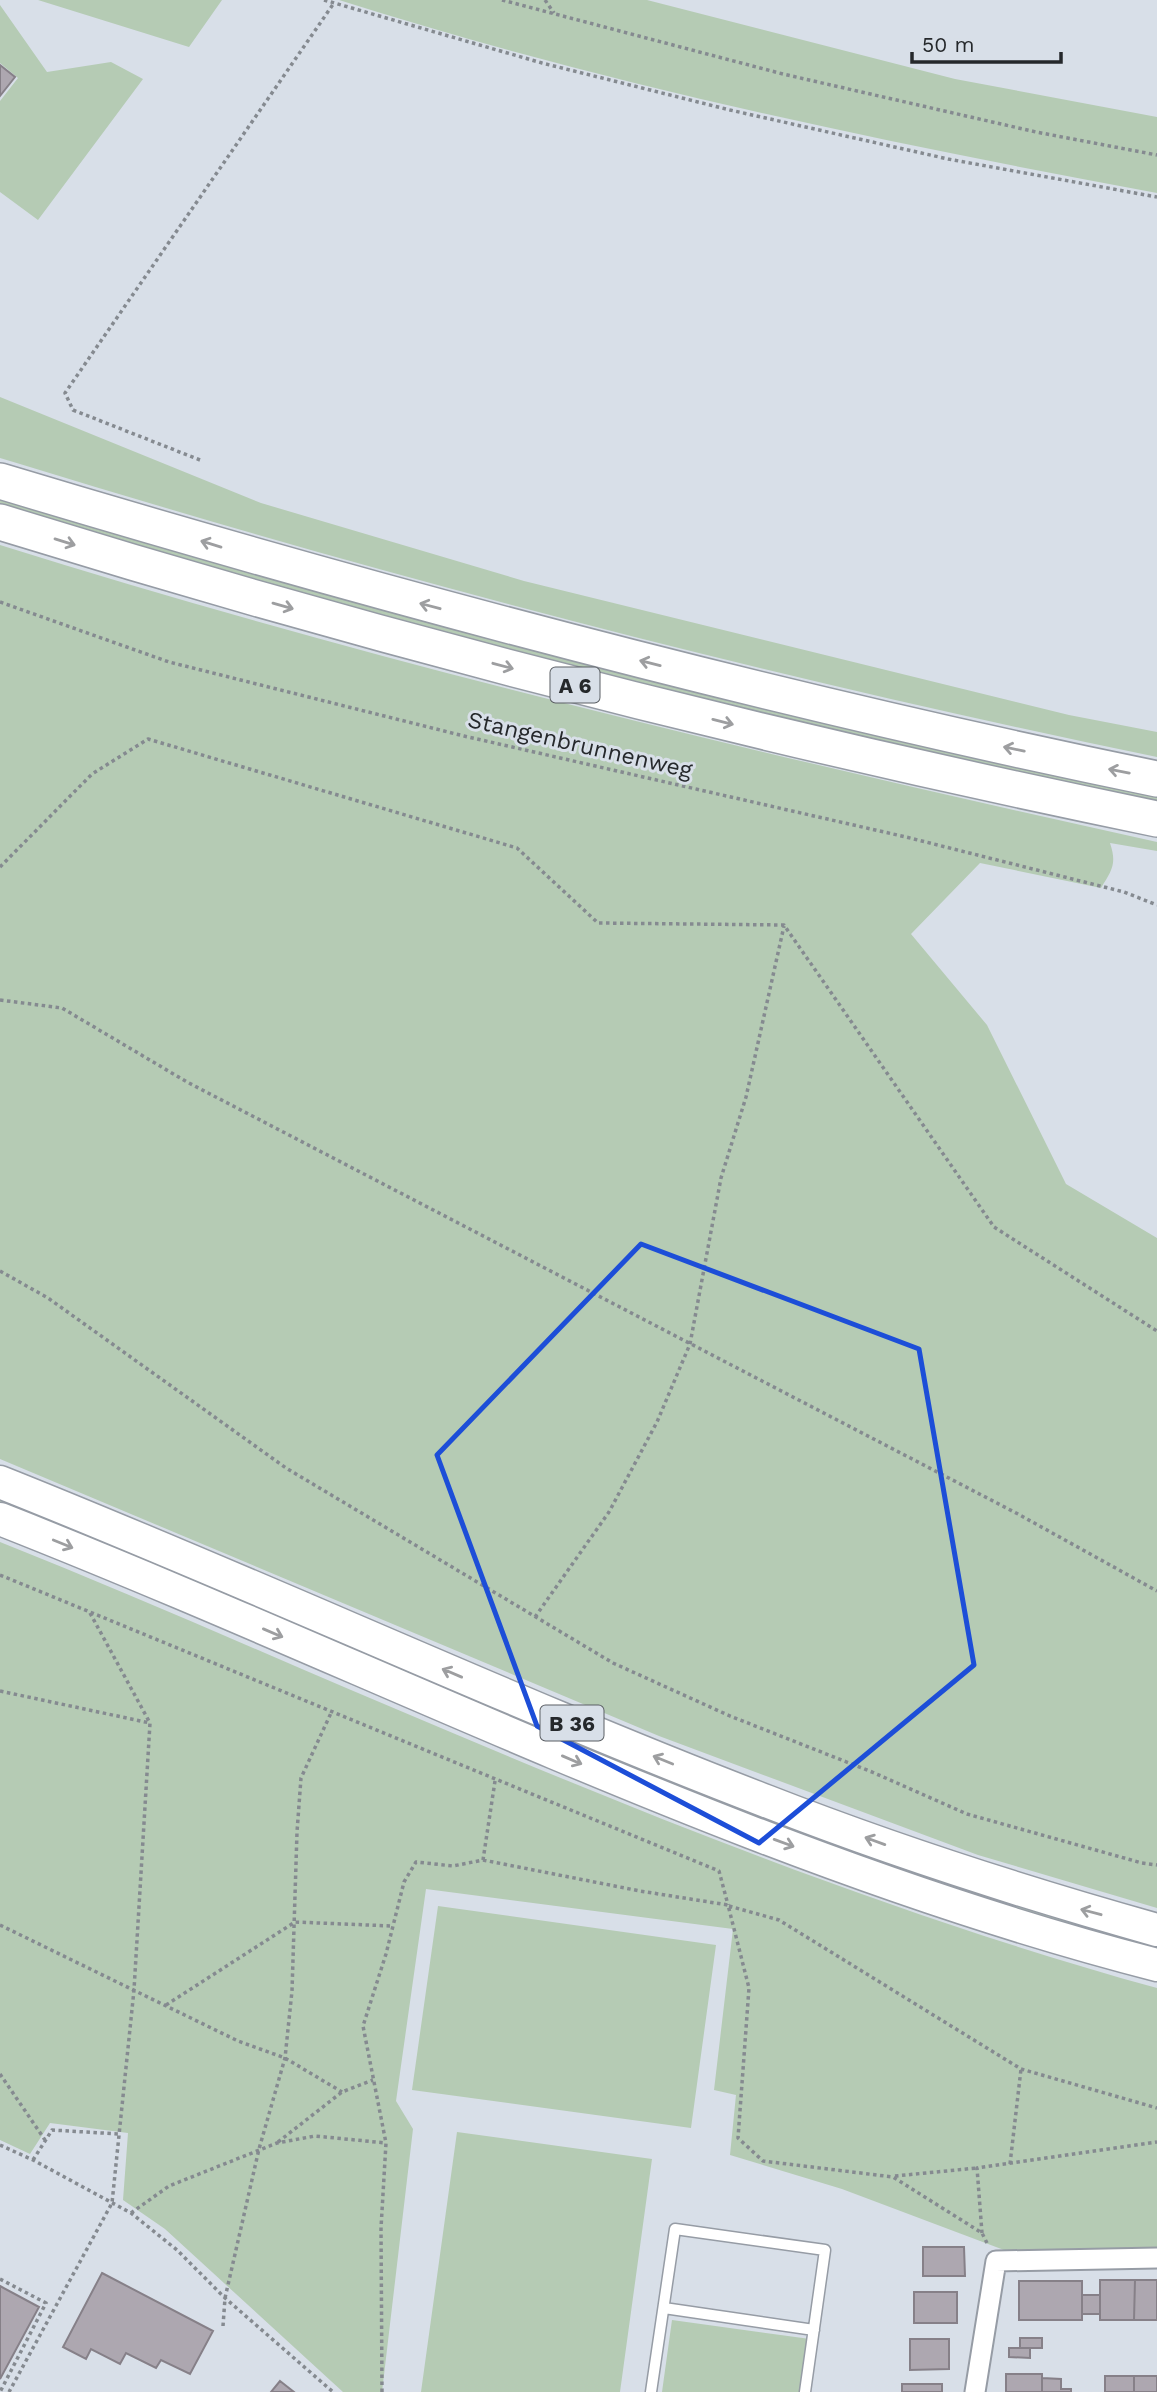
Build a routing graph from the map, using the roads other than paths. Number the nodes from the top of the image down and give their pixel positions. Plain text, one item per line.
1 (0, 481) edge
2 (0, 522) edge
3 (1157, 779) edge
4 (1157, 819) edge
5 (0, 1482) edge
6 (0, 1519) edge
7 (1157, 1930) edge
8 (1157, 1965) edge
9 (1157, 2258) edge
10 (664, 2308) junction
11 (814, 2330) junction
12 (651, 2392) edge
13 (805, 2392) edge
14 (975, 2392) edge

3 -> 1 highway, A 6
2 -> 4 highway, A 6
7 -> 5 highway, B 36
6 -> 8 highway, B 36
9 - 14 street
10 - 11 lane
10 - 11 lane
10 - 12 lane
11 - 13 lane

